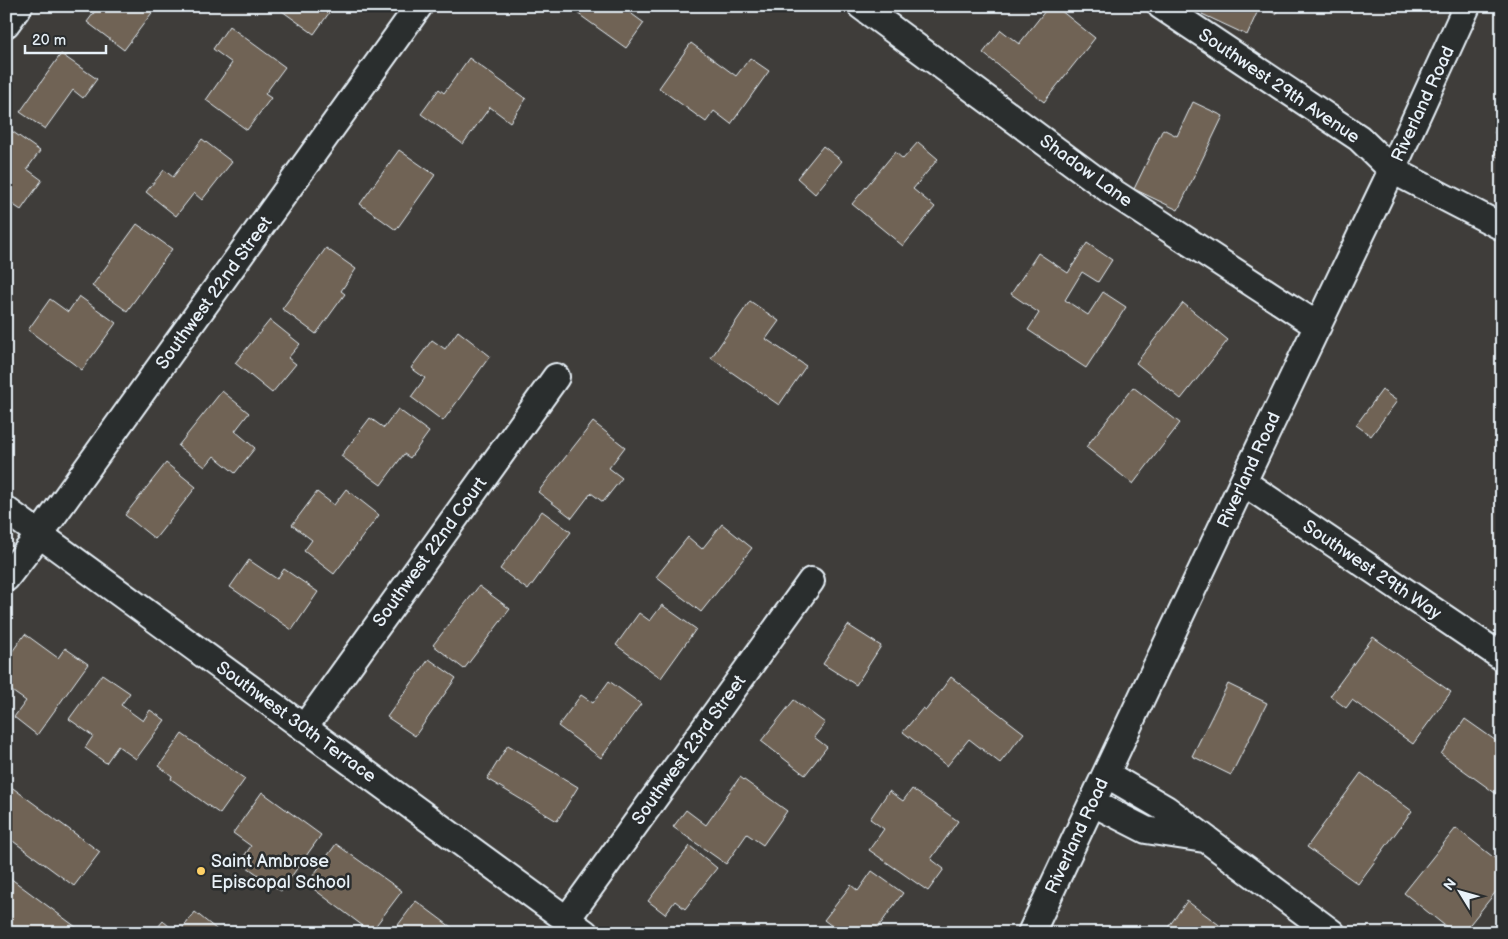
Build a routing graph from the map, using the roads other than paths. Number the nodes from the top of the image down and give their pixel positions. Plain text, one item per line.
1 (19, 6) edge
2 (419, 6) edge
3 (860, 6) edge
4 (1161, 6) edge
5 (1467, 6) edge
6 (6, 24) edge
7 (1392, 170) junction
8 (1502, 227) edge
9 (1318, 326) junction
10 (556, 377) dead end
11 (1243, 482) junction
12 (6, 510) edge
13 (40, 534) junction
14 (6, 578) edge
15 (812, 581) dead end
16 (1502, 658) edge
17 (304, 728) junction
18 (1106, 774) junction
19 (1092, 803) junction
20 (1207, 839) junction
21 (576, 926) edge
22 (1031, 933) edge
23 (1332, 933) edge

1 - 6 street
2 - 13 street, Southwest 22nd Street
3 - 9 street, Shadow Lane
4 - 7 street, Southwest 29th Avenue
5 - 7 street, Riverland Road
7 - 8 street, Southwest 29th Avenue
7 - 9 street, Riverland Road
9 - 11 street, Riverland Road
10 - 17 street, Southwest 22nd Court
11 - 16 street, Southwest 29th Way
11 - 18 street, Riverland Road
12 - 13 street, Southwest 30th Terrace
13 - 14 street, Southwest 22nd Street
13 - 17 street, Southwest 30th Terrace
15 - 21 street, Southwest 23rd Street
17 - 21 street, Southwest 30th Terrace
18 - 19 street, Riverland Road
18 - 20 street
19 - 20 street
19 - 22 street, Riverland Road
20 - 23 street

